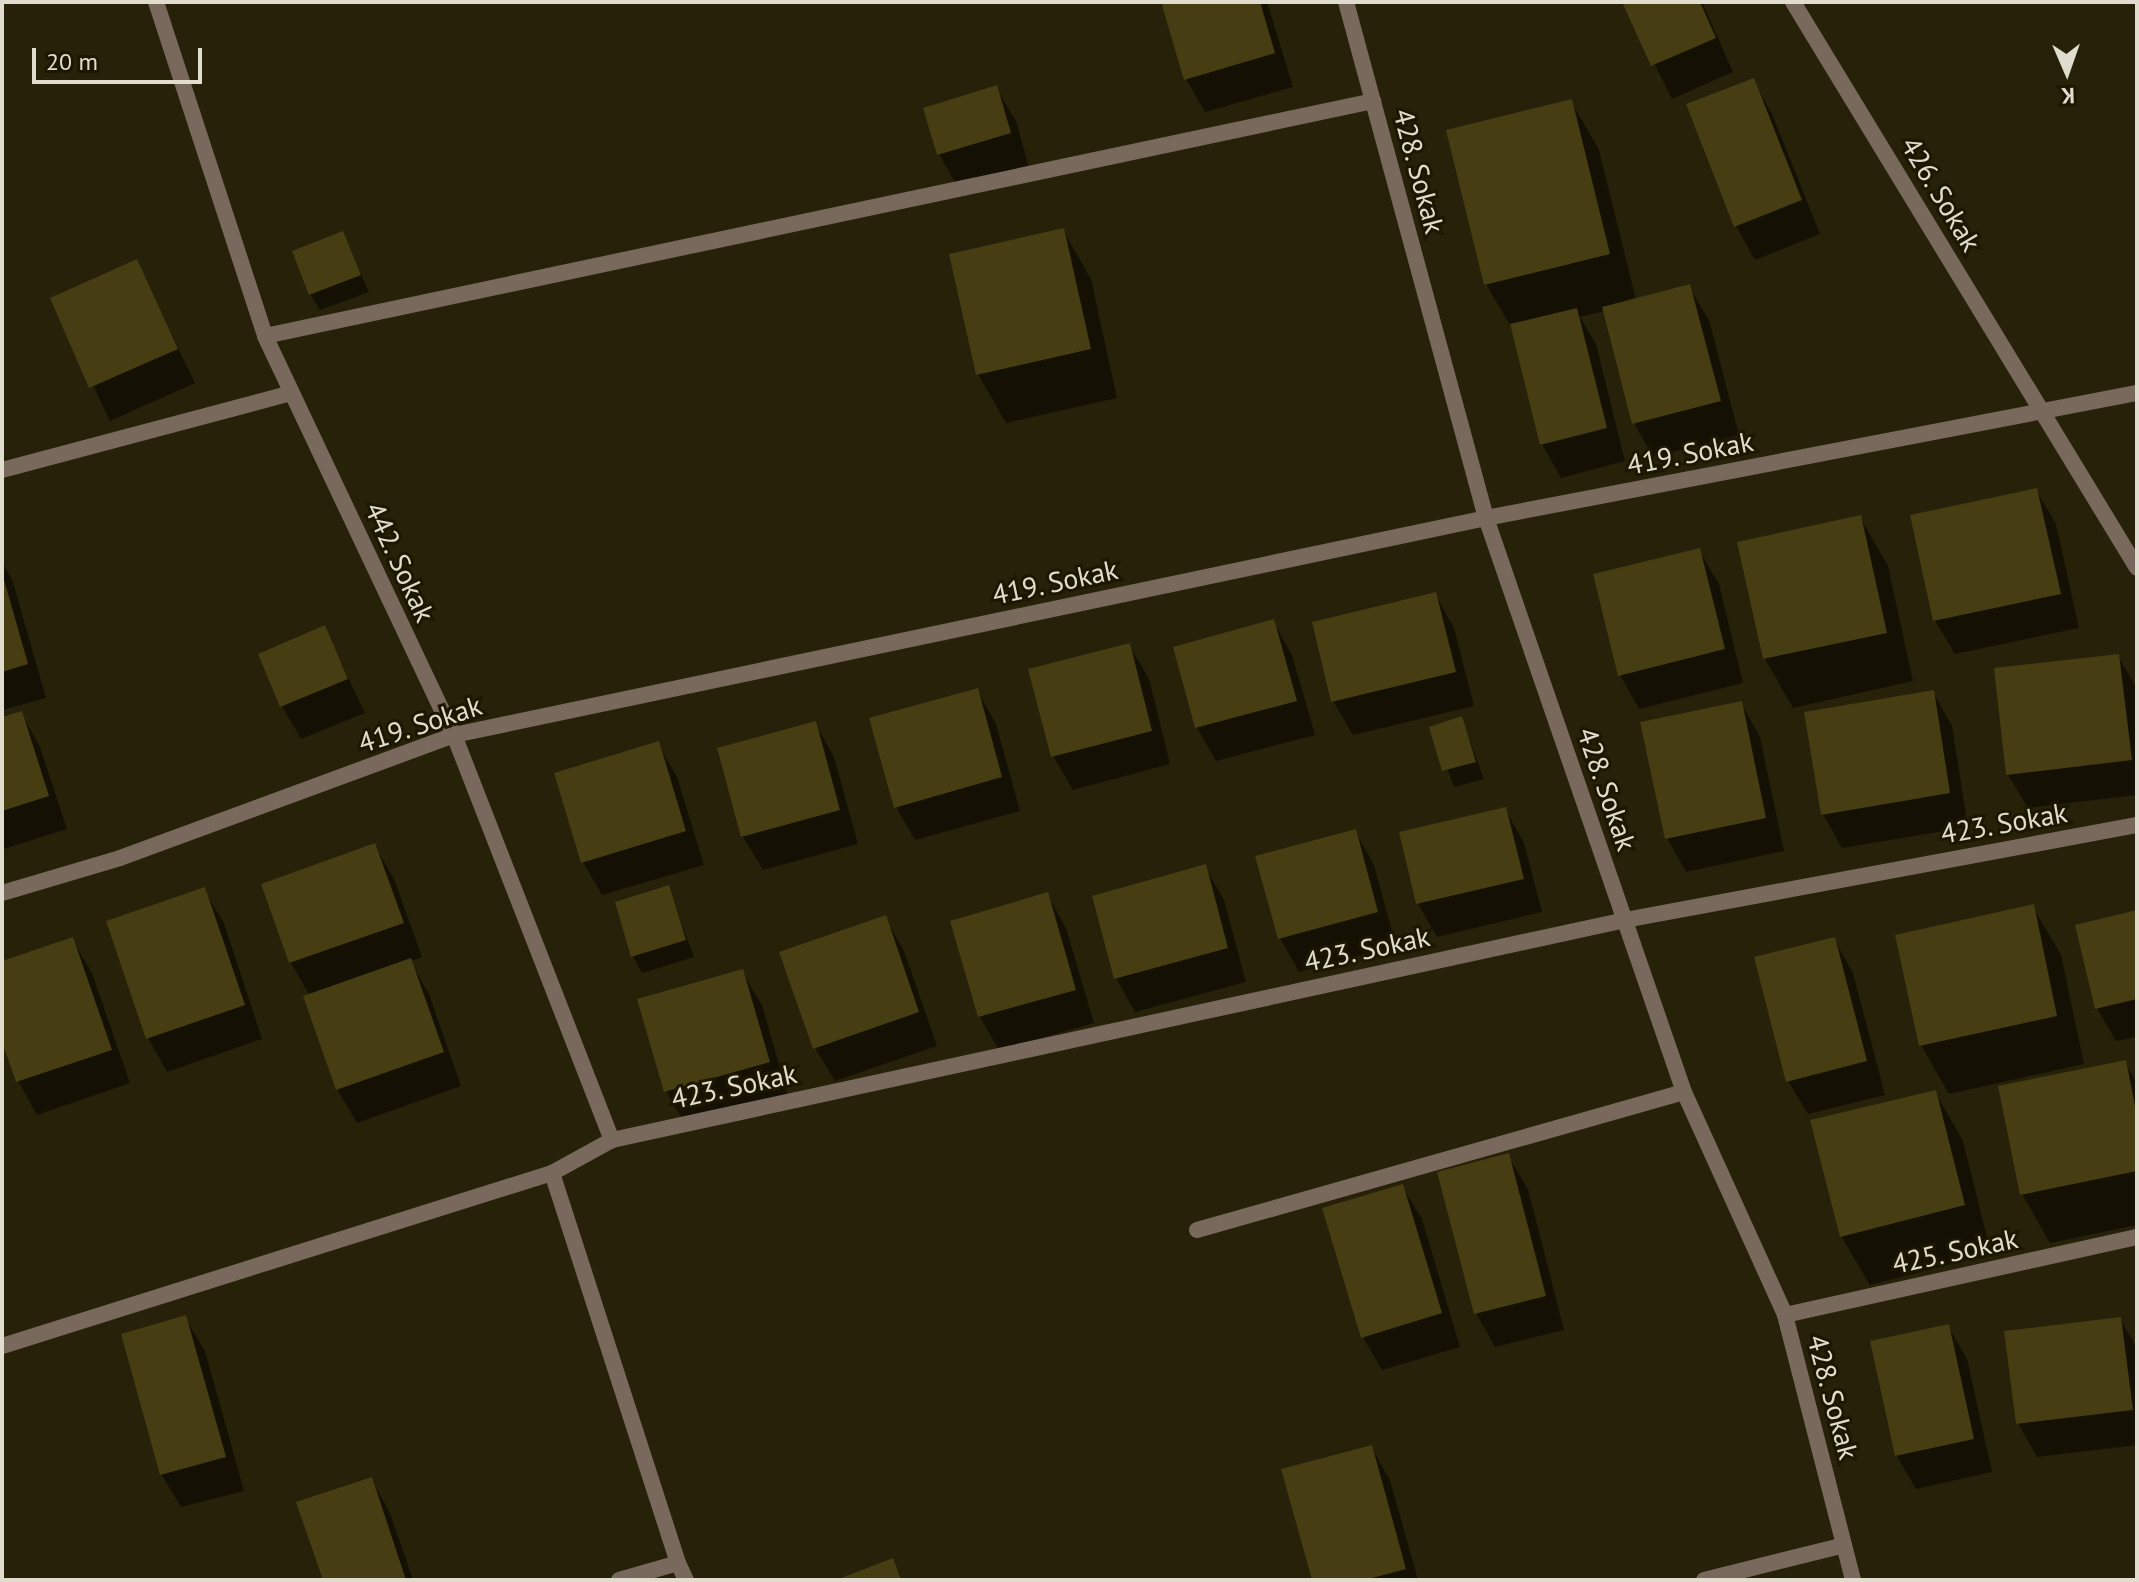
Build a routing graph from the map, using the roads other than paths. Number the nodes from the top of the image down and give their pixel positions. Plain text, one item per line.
1 (156, 2) edge
2 (1346, 2) edge
3 (1793, 2) edge
4 (1373, 101) junction
5 (265, 336) junction
6 (291, 393) junction
7 (2137, 393) edge
8 (2045, 413) junction
9 (2, 470) edge
10 (1486, 518) junction
11 (2137, 568) edge
12 (454, 735) junction
13 (2137, 825) edge
14 (2, 893) edge
15 (1625, 920) junction
16 (1684, 1092) junction
17 (612, 1140) junction
18 (552, 1173) junction
19 (1197, 1230) dead end
20 (2137, 1237) edge
21 (1785, 1315) junction
22 (2, 1346) edge
23 (1844, 1545) junction
24 (678, 1563) junction
25 (619, 1580) edge
26 (686, 1580) edge
27 (1704, 1580) edge
28 (1853, 1580) edge

1 - 5 street, 442. Sokak
2 - 4 street, 428. Sokak
3 - 8 street, 426. Sokak
4 - 5 street
4 - 10 street, 428. Sokak
5 - 6 street, 442. Sokak
6 - 9 street
6 - 12 street, 442. Sokak
7 - 8 street, 419. Sokak
8 - 10 street, 419. Sokak
8 - 11 street, 426. Sokak
10 - 12 street, 419. Sokak
10 - 15 street, 428. Sokak
12 - 14 street, 419. Sokak
12 - 17 street, 442. Sokak
13 - 15 street, 423. Sokak
15 - 16 street, 428. Sokak
15 - 17 street, 423. Sokak
16 - 19 street
16 - 21 street, 428. Sokak
17 - 18 street, 423. Sokak
18 - 22 street, 423. Sokak
18 - 24 street
20 - 21 street, 425. Sokak
21 - 23 street, 428. Sokak
23 - 27 street
23 - 28 street, 428. Sokak
24 - 25 street
24 - 26 street

